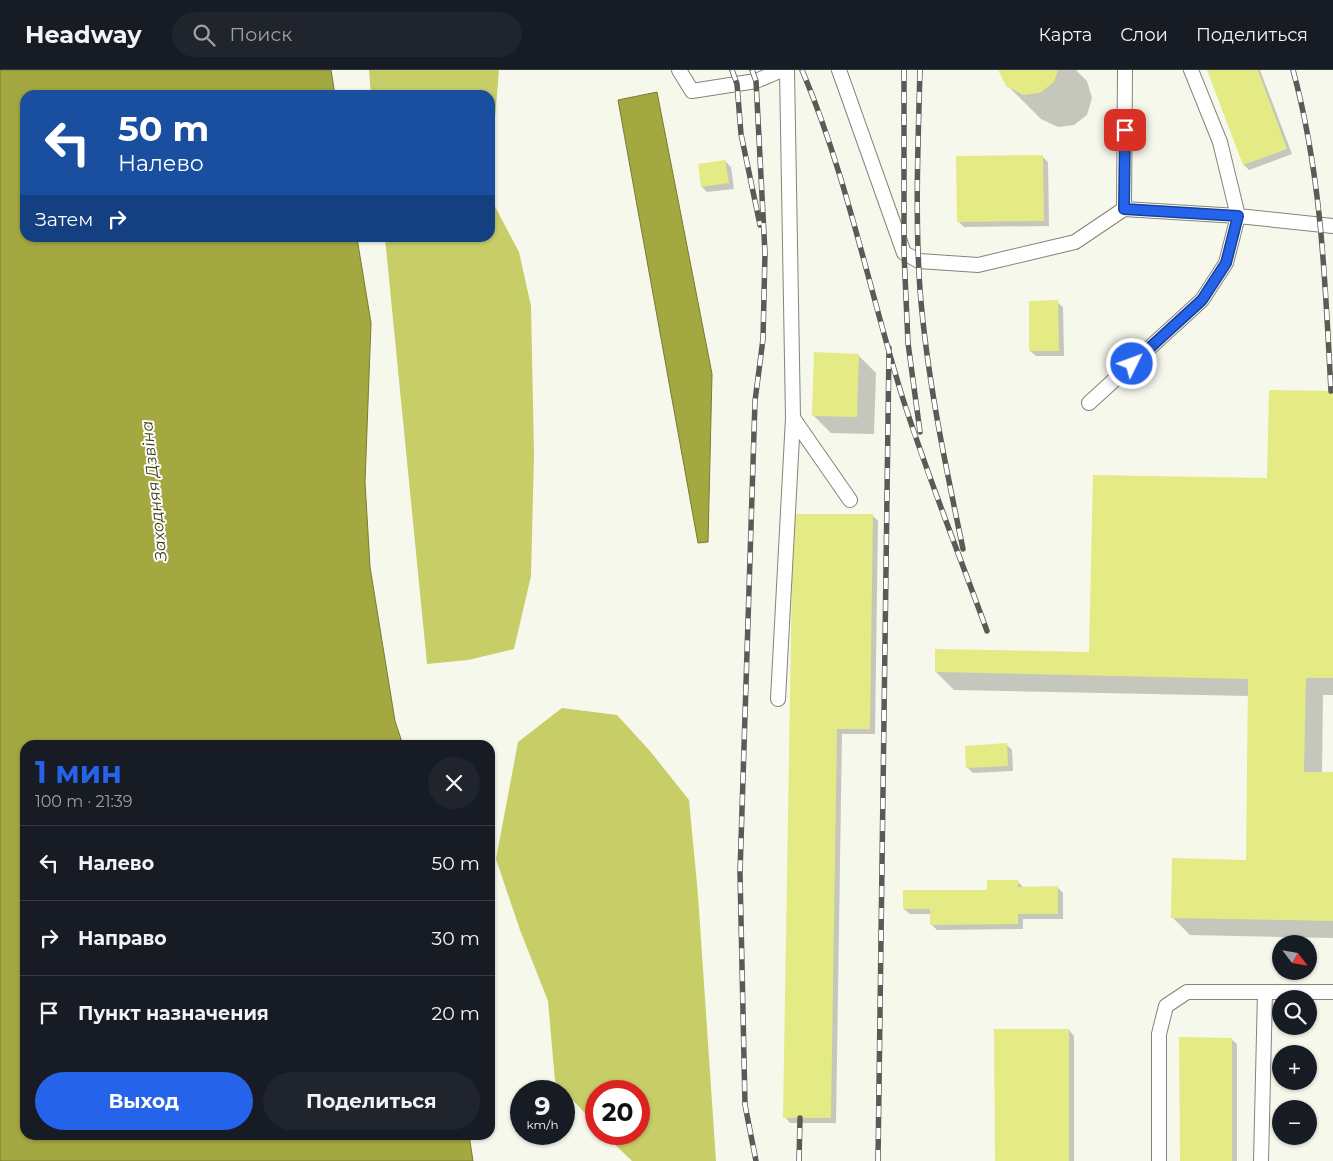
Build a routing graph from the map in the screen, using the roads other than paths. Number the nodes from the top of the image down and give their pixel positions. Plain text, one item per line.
1 (679, 70) edge
2 (782, 70) edge
3 (786, 70) edge
4 (839, 70) edge
5 (1125, 70) edge
6 (1191, 70) edge
7 (1124, 209) junction
8 (1238, 216) junction
9 (1333, 226) edge
10 (1089, 403) dead end
11 (793, 418) junction
12 (850, 500) dead end
13 (778, 699) dead end
14 (1265, 992) junction
15 (1333, 992) edge
16 (1159, 1161) edge
17 (1262, 1161) edge

1 - 2 lane
3 - 11 lane
4 - 7 lane
5 - 7 lane
6 - 8 lane
7 - 8 lane
8 - 9 lane
8 - 10 lane
11 - 12 lane
11 - 13 lane
14 - 15 lane
14 - 16 lane
14 - 17 lane

